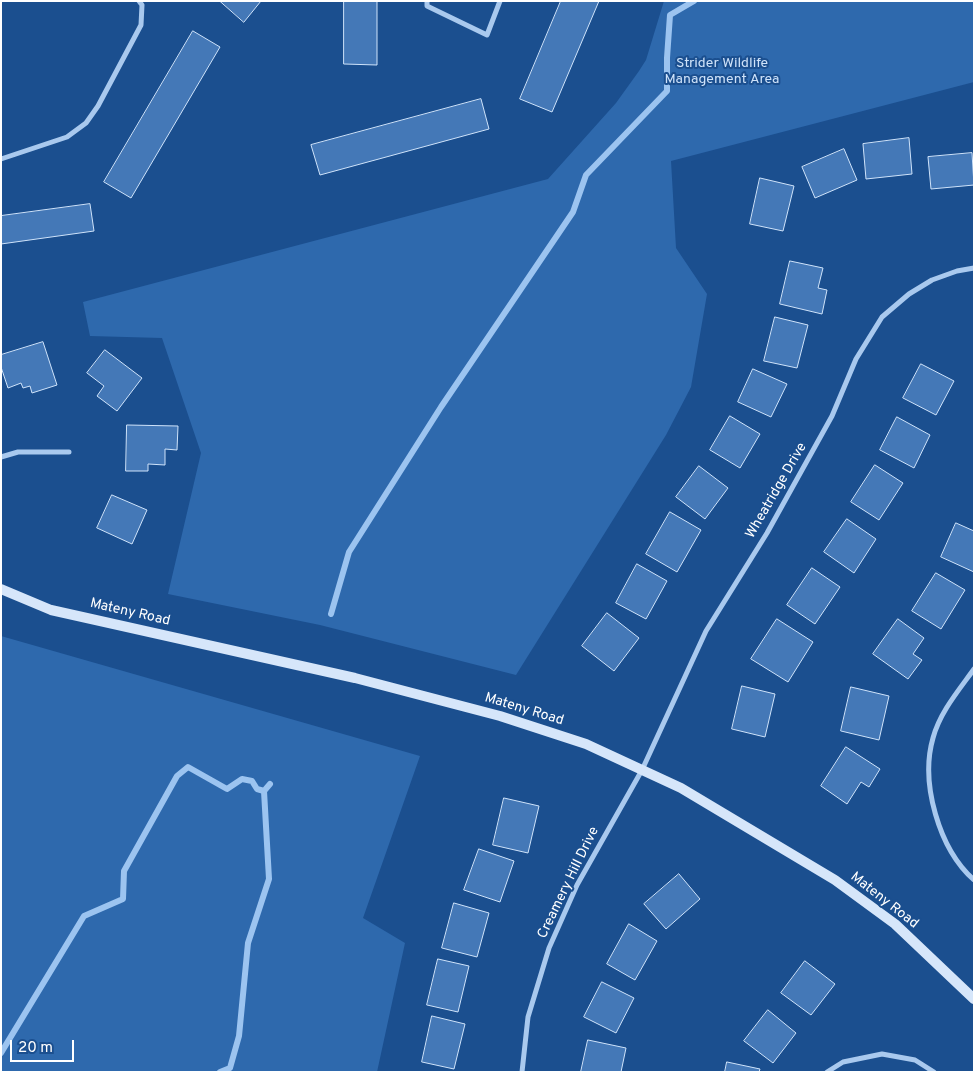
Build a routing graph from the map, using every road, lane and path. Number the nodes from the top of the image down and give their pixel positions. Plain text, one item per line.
1 (139, 1) edge
2 (428, 1) edge
3 (500, 1) edge
4 (1, 160) edge
5 (974, 268) edge
6 (70, 452) dead end
7 (1, 458) edge
8 (1, 589) edge
9 (974, 669) edge
10 (642, 770) junction
11 (974, 880) edge
12 (974, 1000) edge
13 (522, 1072) edge
14 (827, 1072) edge
15 (934, 1072) edge

1 - 4 street
2 - 3 street
5 - 10 street, Wheatridge Drive
6 - 7 street
8 - 10 street, Mateny Road
9 - 11 street
10 - 12 street, Mateny Road
10 - 13 street, Creamery Hill Drive
14 - 15 street

